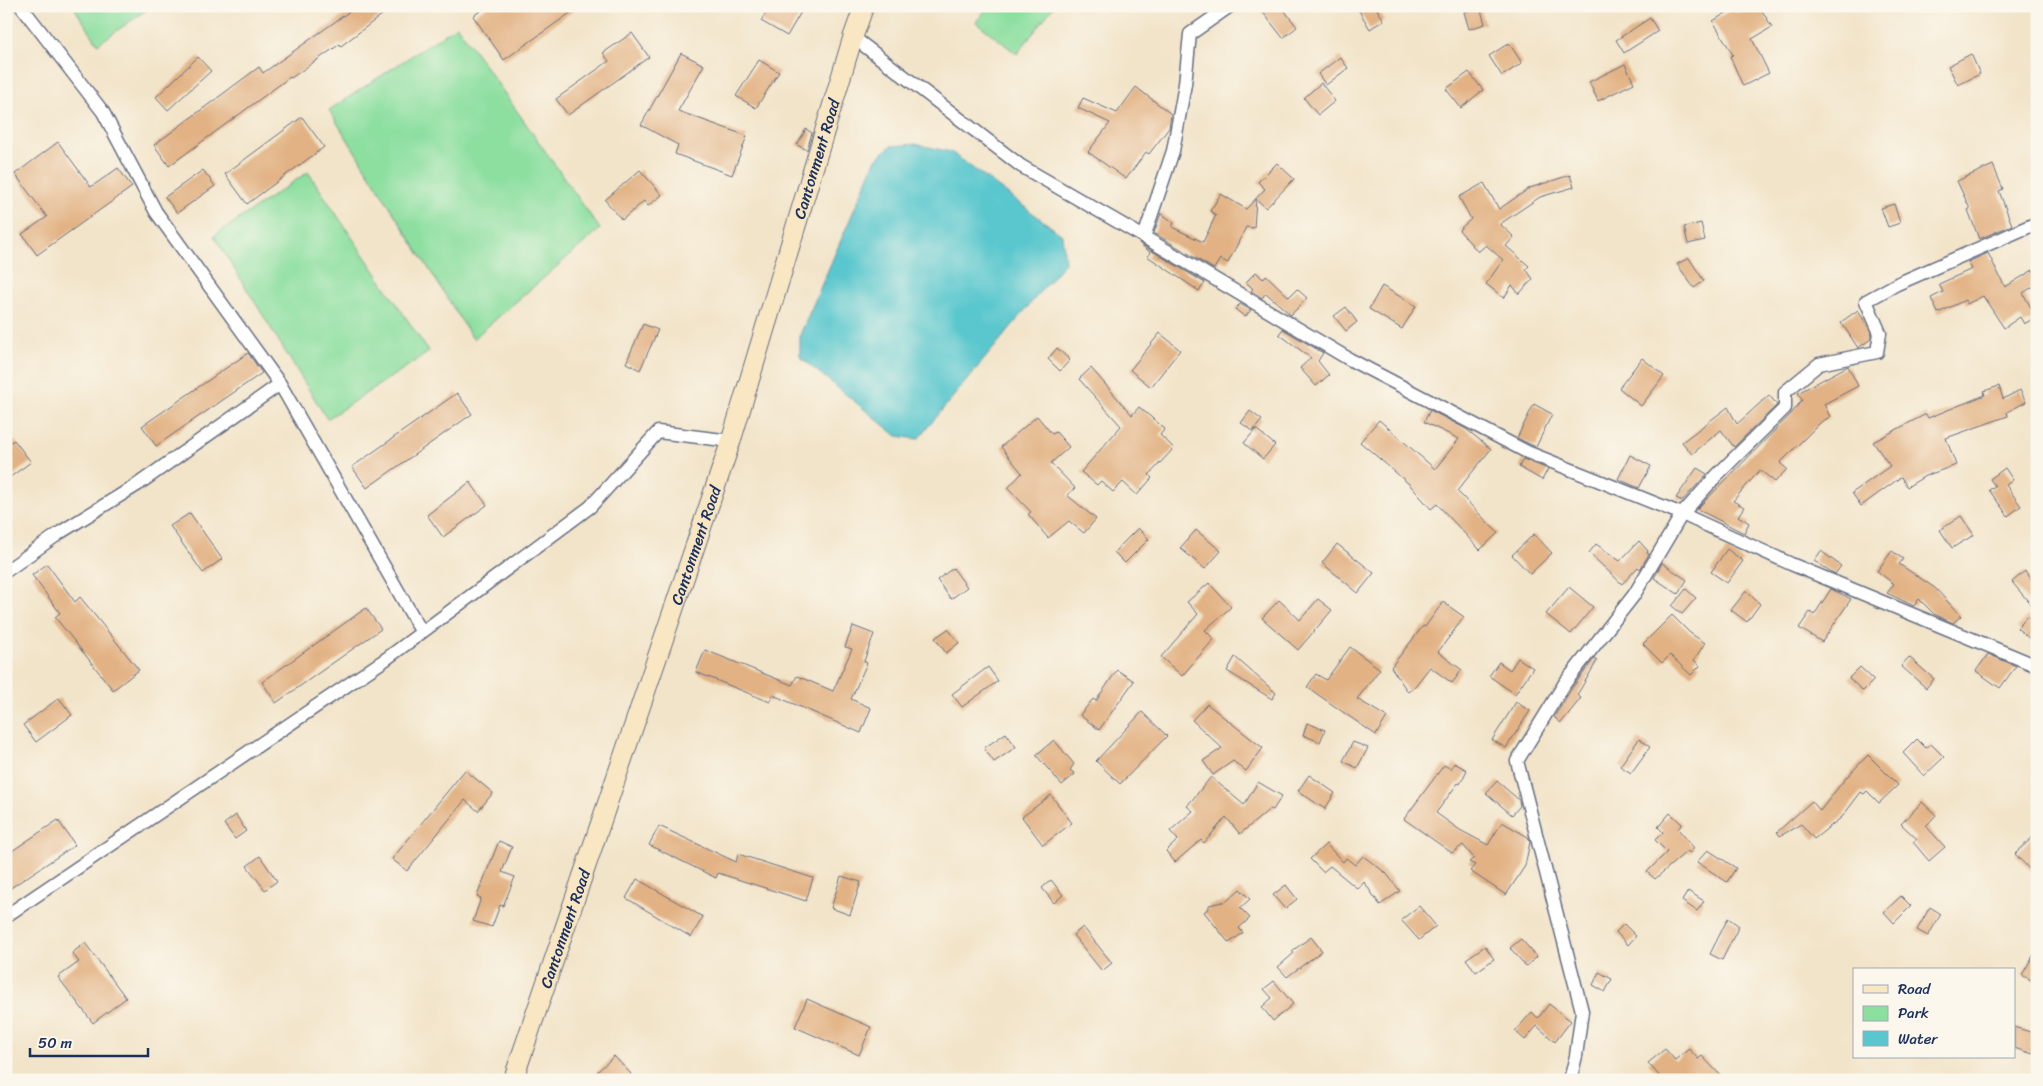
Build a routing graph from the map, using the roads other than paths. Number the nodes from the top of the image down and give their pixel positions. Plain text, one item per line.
1 (21, 6) edge
2 (864, 6) edge
3 (1230, 6) edge
4 (852, 37) junction
5 (2037, 223) edge
6 (1144, 237) junction
7 (280, 384) junction
8 (731, 440) junction
9 (1682, 514) junction
10 (6, 571) edge
11 (421, 632) junction
12 (2037, 666) edge
13 (6, 916) edge
14 (513, 1080) edge
15 (1570, 1080) edge

1 - 7 street
2 - 4 street, Cantonment Road
3 - 6 street
4 - 6 street
4 - 8 street, Cantonment Road
5 - 9 street
6 - 9 street
7 - 10 street
7 - 11 street
8 - 11 street
8 - 14 street, Cantonment Road
9 - 12 street
9 - 15 street
11 - 13 street

